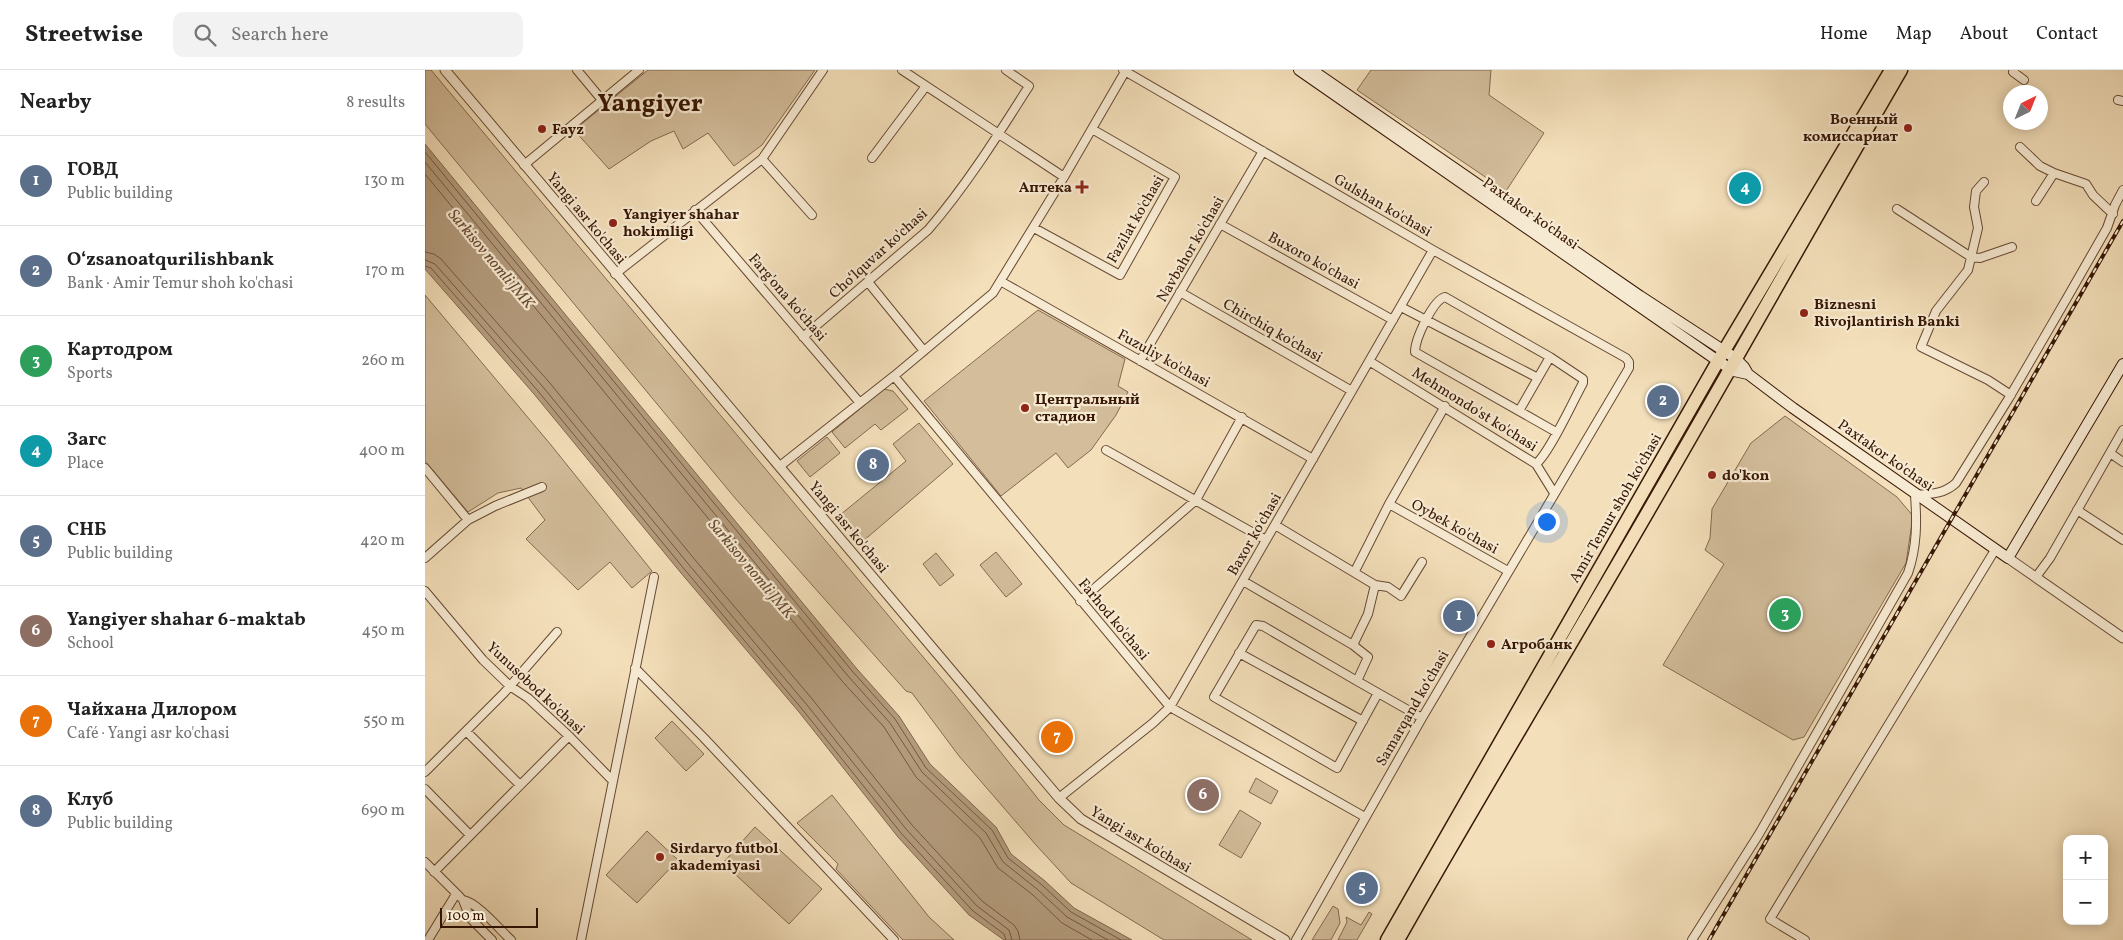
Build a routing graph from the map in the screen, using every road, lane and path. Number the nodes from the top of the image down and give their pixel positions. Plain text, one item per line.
1 (445, 70) edge
2 (577, 70) edge
3 (639, 70) edge
4 (823, 70) edge
5 (902, 70) edge
6 (1006, 70) edge
7 (1124, 70) edge
8 (1299, 70) edge
9 (1312, 70) edge
10 (1891, 70) edge
11 (1901, 70) edge
12 (2014, 70) edge
13 (2024, 80) dead end
14 (926, 86) junction
15 (602, 100) junction
16 (1092, 129) junction
17 (998, 134) junction
18 (2020, 147) dead end
19 (1263, 152) junction
20 (872, 158) dead end
21 (762, 159) junction
22 (524, 165) junction
23 (2054, 173) junction
24 (1064, 177) junction
25 (1984, 182) dead end
26 (2123, 190) edge
27 (2036, 201) dead end
28 (1897, 209) dead end
29 (695, 210) junction
30 (2113, 214) junction
31 (812, 215) dead end
32 (1221, 224) junction
33 (1034, 228) junction
34 (2012, 247) dead end
35 (1433, 250) junction
36 (1971, 257) junction
37 (615, 274) junction
38 (868, 282) junction
39 (1002, 282) junction
40 (1180, 292) junction
41 (1401, 307) junction
42 (1393, 320) junction
43 (1426, 320) junction
44 (803, 337) junction
45 (924, 351) junction
46 (1550, 357) junction
47 (1140, 360) junction
48 (1727, 360) junction
49 (1369, 361) junction
50 (1629, 362) joint
51 (2123, 364) edge
52 (894, 376) junction
53 (1538, 378) junction
54 (1352, 391) junction
55 (2011, 395) junction
56 (859, 403) junction
57 (1445, 406) junction
58 (1519, 412) junction
59 (1242, 417) junction
60 (2123, 430) edge
61 (1556, 432) junction
62 (1107, 450) dead end
63 (2110, 453) junction
64 (1313, 459) junction
65 (2123, 462) edge
66 (1536, 464) junction
67 (780, 466) junction
68 (425, 468) edge
69 (543, 487) dead end
70 (1555, 493) junction
71 (1915, 495) junction
72 (1195, 500) junction
73 (1389, 504) junction
74 (2077, 510) junction
75 (468, 520) junction
76 (1275, 525) junction
77 (1266, 540) junction
78 (2123, 540) edge
79 (1995, 550) junction
80 (425, 558) edge
81 (1605, 558) junction
82 (2008, 558) junction
83 (1422, 562) dead end
84 (1617, 564) junction
85 (1355, 571) junction
86 (1508, 571) junction
87 (654, 577) dead end
88 (2036, 577) junction
89 (1243, 581) junction
90 (1375, 584) junction
91 (425, 591) edge
92 (1080, 601) junction
93 (557, 632) dead end
94 (2123, 638) edge
95 (1353, 645) junction
96 (1239, 652) junction
97 (635, 668) junction
98 (1357, 681) junction
99 (510, 686) junction
100 (1378, 693) junction
101 (1170, 707) junction
102 (1421, 718) junction
103 (1363, 721) junction
104 (466, 731) junction
105 (569, 736) junction
106 (425, 772) edge
107 (612, 780) junction
108 (520, 785) junction
109 (425, 789) edge
110 (1059, 798) junction
111 (1365, 817) junction
112 (470, 835) junction
113 (425, 862) edge
114 (434, 872) junction
115 (456, 894) junction
116 (463, 900) junction
117 (428, 940) edge
118 (492, 940) edge
119 (511, 940) edge
120 (581, 940) edge
121 (894, 940) edge
122 (1285, 940) edge
123 (1296, 940) edge
124 (1387, 940) edge
125 (1398, 940) edge
126 (1692, 940) edge
127 (1805, 940) edge

1 - 22 street, Yangi asr ko'chasi
2 - 15 street
3 - 15 street
4 - 21 street
5 - 14 street
6 - 17 street, Cho‘lquvar ko'chasi
7 - 16 street
7 - 19 street, Gulshan ko'chasi
8 - 48 main road, Paxtakor ko'chasi
9 - 48 main road, Paxtakor ko'chasi
10 - 48 highway, Amir Temur shoh ko'chasi
11 - 48 highway, Amir Temur shoh ko'chasi
12 - 13 street
14 - 17 street
14 - 20 street
15 - 22 street
16 - 24 street
16 - 33 street, Fazilat ko'chasi
17 - 24 street
17 - 38 street, Cho‘lquvar ko'chasi
18 - 23 street
19 - 32 street, Navbahor ko'chasi
19 - 35 street, Gulshan ko'chasi
21 - 29 street
21 - 31 street
22 - 37 street, Yangi asr ko'chasi
23 - 27 street
23 - 30 street
24 - 33 street
25 - 36 street
26 - 30 street
28 - 36 street
29 - 37 street
29 - 44 street, Farg'ona ko'chasi
30 - 55 street
32 - 40 street, Navbahor ko'chasi
32 - 42 street, Buxoro ko'chasi
33 - 39 street
34 - 36 street
35 - 41 street, Baxor ko'chasi
35 - 50 street, Gulshan ko'chasi
36 - 55 street
37 - 67 street, Yangi asr ko'chasi
38 - 44 street, Cho‘lquvar ko'chasi
38 - 45 street
39 - 45 street
39 - 47 street, Fuzuliy ko'chasi
40 - 47 street, Navbahor ko'chasi
40 - 54 street, Chirchiq ko'chasi
41 - 42 street, Baxor ko'chasi
41 - 43 street
42 - 49 street, Baxor ko'chasi
43 - 46 street
43 - 53 street
43 - 58 street
44 - 56 street, Farg'ona ko'chasi
45 - 52 street
46 - 53 street
46 - 61 street
47 - 59 street, Fuzuliy ko'chasi
48 - 71 main road, Paxtakor ko'chasi
48 - 81 highway, Amir Temur shoh ko'chasi
48 - 84 highway, Amir Temur shoh ko'chasi
49 - 54 street, Baxor ko'chasi
49 - 57 street, Mehmondo'st ko'chasi
50 - 70 street, Samarqand ko‘chasi
51 - 82 main road
52 - 56 street
52 - 92 street, Farhod ko'chasi
53 - 58 street
54 - 64 street, Baxor ko'chasi
55 - 71 street
56 - 67 street
57 - 66 street, Mehmondo'st ko'chasi
57 - 73 street
58 - 61 street
59 - 64 street, Fuzuliy ko'chasi
59 - 72 street
60 - 63 street
61 - 66 street
62 - 72 street
63 - 65 street
63 - 74 street
64 - 76 street, Baxor ko'chasi
66 - 70 street, Mehmondo'st ko'chasi
67 - 110 street, Yangi asr ko'chasi
68 - 75 street
69 - 75 street
70 - 86 street, Samarqand ko‘chasi
71 - 79 main road, Paxtakor ko'chasi
71 - 126 street
72 - 77 street
72 - 92 street
73 - 85 street
73 - 86 street, Oybek ko'chasi
74 - 78 street
74 - 88 street
75 - 80 street
76 - 77 street, Baxor ko'chasi
76 - 85 street
77 - 89 street, Baxor ko'chasi
79 - 82 main road, Paxtakor ko'chasi
79 - 127 street
81 - 84 highway
81 - 124 highway, Amir Temur shoh ko'chasi
82 - 88 street
83 - 90 street
84 - 125 highway, Amir Temur shoh ko'chasi
85 - 90 street
86 - 102 street, Samarqand ko‘chasi
87 - 97 street
88 - 94 street
89 - 95 street
89 - 101 street, Baxor ko'chasi
90 - 95 street
91 - 99 street, Yunusobod ko'chasi
92 - 101 street, Farhod ko'chasi
93 - 99 street
95 - 98 street
96 - 98 street
96 - 103 street
96 - 103 street
97 - 107 street
97 - 121 street
98 - 100 street
99 - 104 street
99 - 105 street, Yunusobod ko'chasi
100 - 102 street
100 - 103 street
101 - 110 street, Baxor ko'chasi
101 - 111 street, Farhod ko'chasi
102 - 111 street, Samarqand ko‘chasi
104 - 106 street
104 - 108 street
105 - 107 street, Yunusobod ko'chasi
105 - 108 street
107 - 120 street
108 - 112 street
109 - 112 street
110 - 122 street, Yangi asr ko'chasi
111 - 123 street, Samarqand ko‘chasi
112 - 114 street
113 - 114 street
114 - 115 street
115 - 116 street
115 - 117 street
116 - 118 street
116 - 119 street

